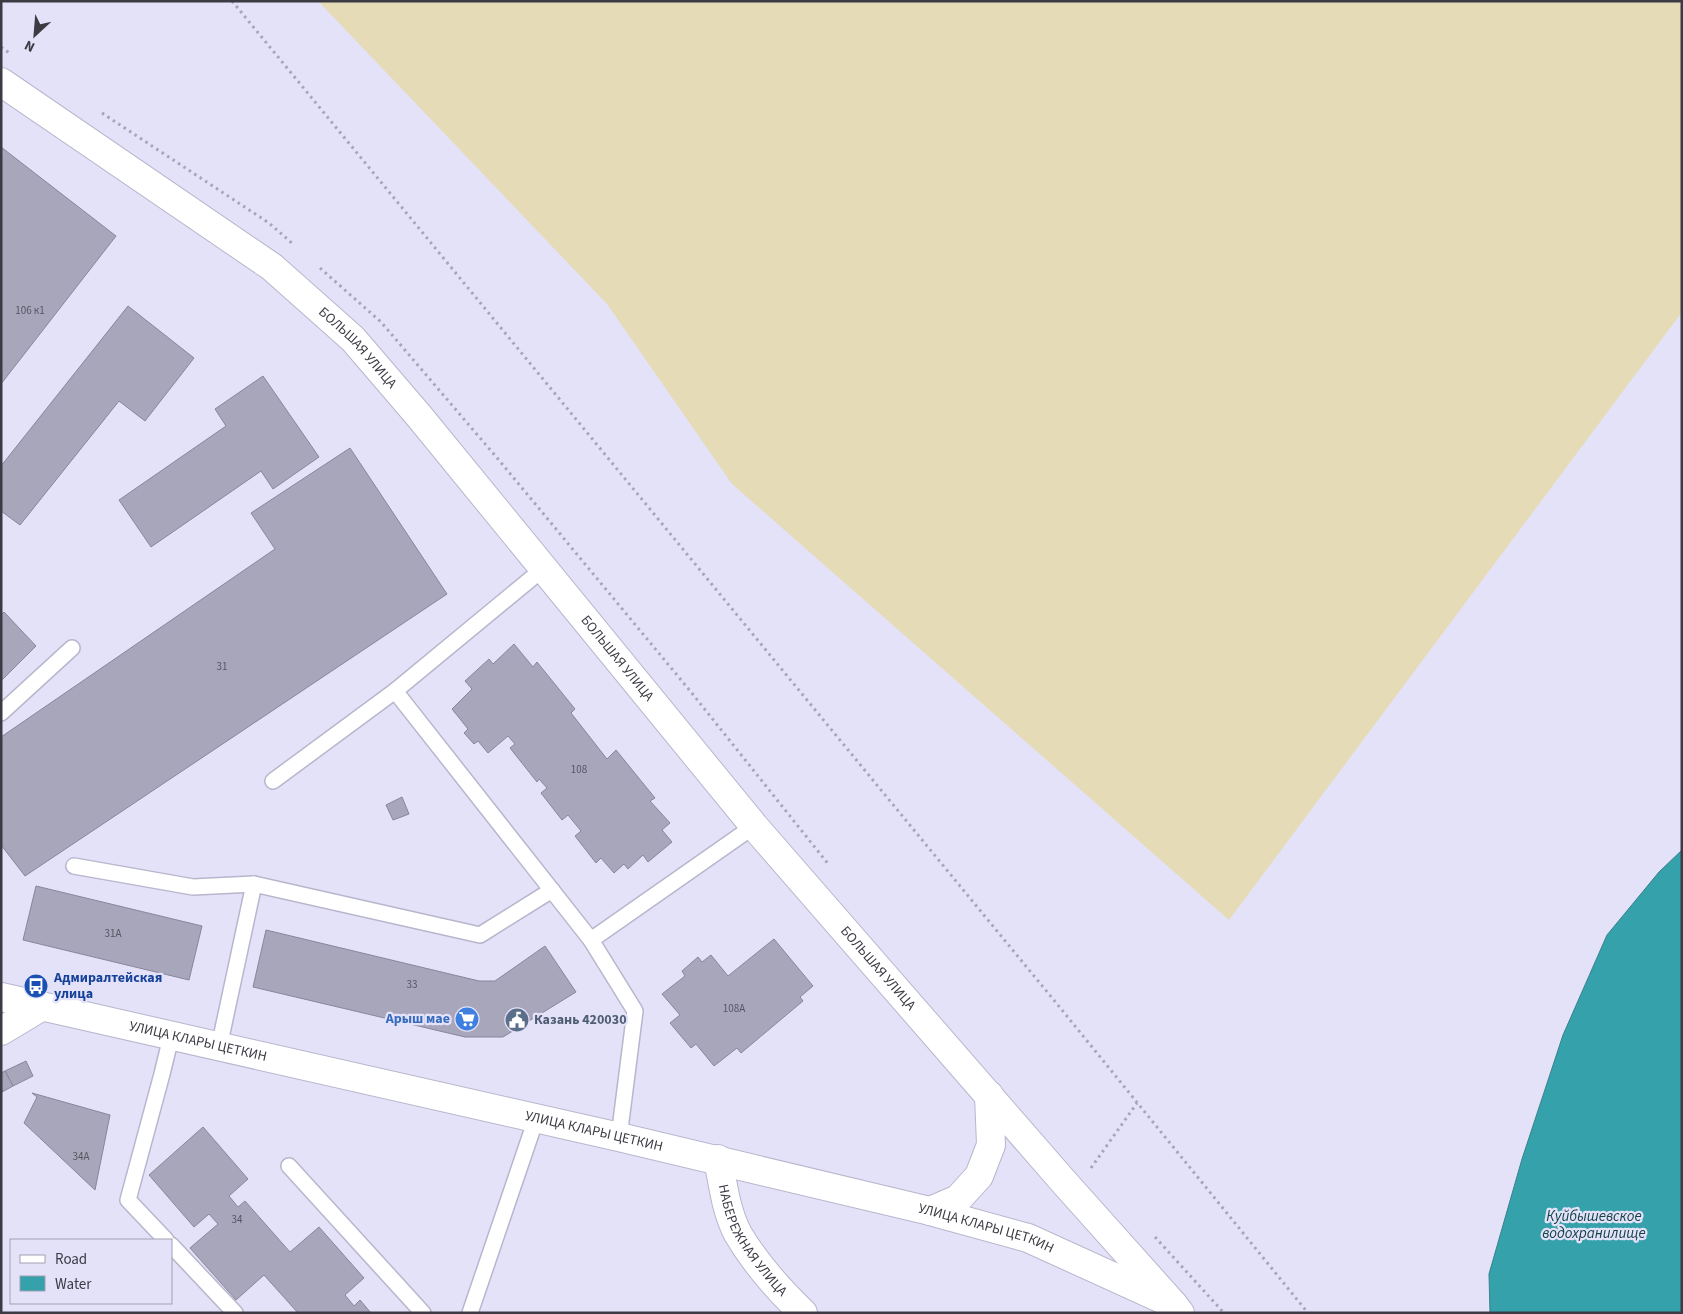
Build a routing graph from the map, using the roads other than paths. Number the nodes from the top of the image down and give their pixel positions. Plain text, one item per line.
1 (1, 82) edge
2 (544, 568) junction
3 (72, 648) dead end
4 (396, 690) junction
5 (1, 713) edge
6 (273, 781) dead end
7 (754, 826) junction
8 (74, 866) dead end
9 (254, 884) junction
10 (552, 890) junction
11 (591, 940) junction
12 (1, 997) edge
13 (41, 1007) junction
14 (1, 1031) edge
15 (171, 1036) junction
16 (219, 1047) junction
17 (989, 1096) junction
18 (536, 1119) junction
19 (619, 1137) junction
20 (718, 1159) junction
21 (289, 1166) dead end
22 (930, 1211) junction
23 (165, 1239) edge
24 (172, 1246) edge
25 (1177, 1308) edge
26 (236, 1313) edge
27 (423, 1313) edge
28 (470, 1313) edge
29 (803, 1313) edge

1 - 2 street, БОЛЬШАЯ УЛИЦА
2 - 4 lane
2 - 7 street, БОЛЬШАЯ УЛИЦА
3 - 5 lane
4 - 6 lane
4 - 10 lane
7 - 11 lane
7 - 17 street, БОЛЬШАЯ УЛИЦА
8 - 9 lane
9 - 10 lane
9 - 16 lane
10 - 11 lane
11 - 19 lane
12 - 13 street, УЛИЦА КЛАРЫ ЦЕТКИН
13 - 14 street
13 - 15 street, УЛИЦА КЛАРЫ ЦЕТКИН
15 - 16 street, УЛИЦА КЛАРЫ ЦЕТКИН
15 - 23 lane
16 - 18 street, УЛИЦА КЛАРЫ ЦЕТКИН
17 - 22 street
17 - 25 street, БОЛЬШАЯ УЛИЦА
18 - 19 street, УЛИЦА КЛАРЫ ЦЕТКИН
18 - 28 lane
19 - 20 street, УЛИЦА КЛАРЫ ЦЕТКИН
20 - 22 street, УЛИЦА КЛАРЫ ЦЕТКИН
20 - 29 street, НАБЕРЕЖНАЯ УЛИЦА
21 - 27 lane
22 - 25 street, УЛИЦА КЛАРЫ ЦЕТКИН
24 - 26 lane

